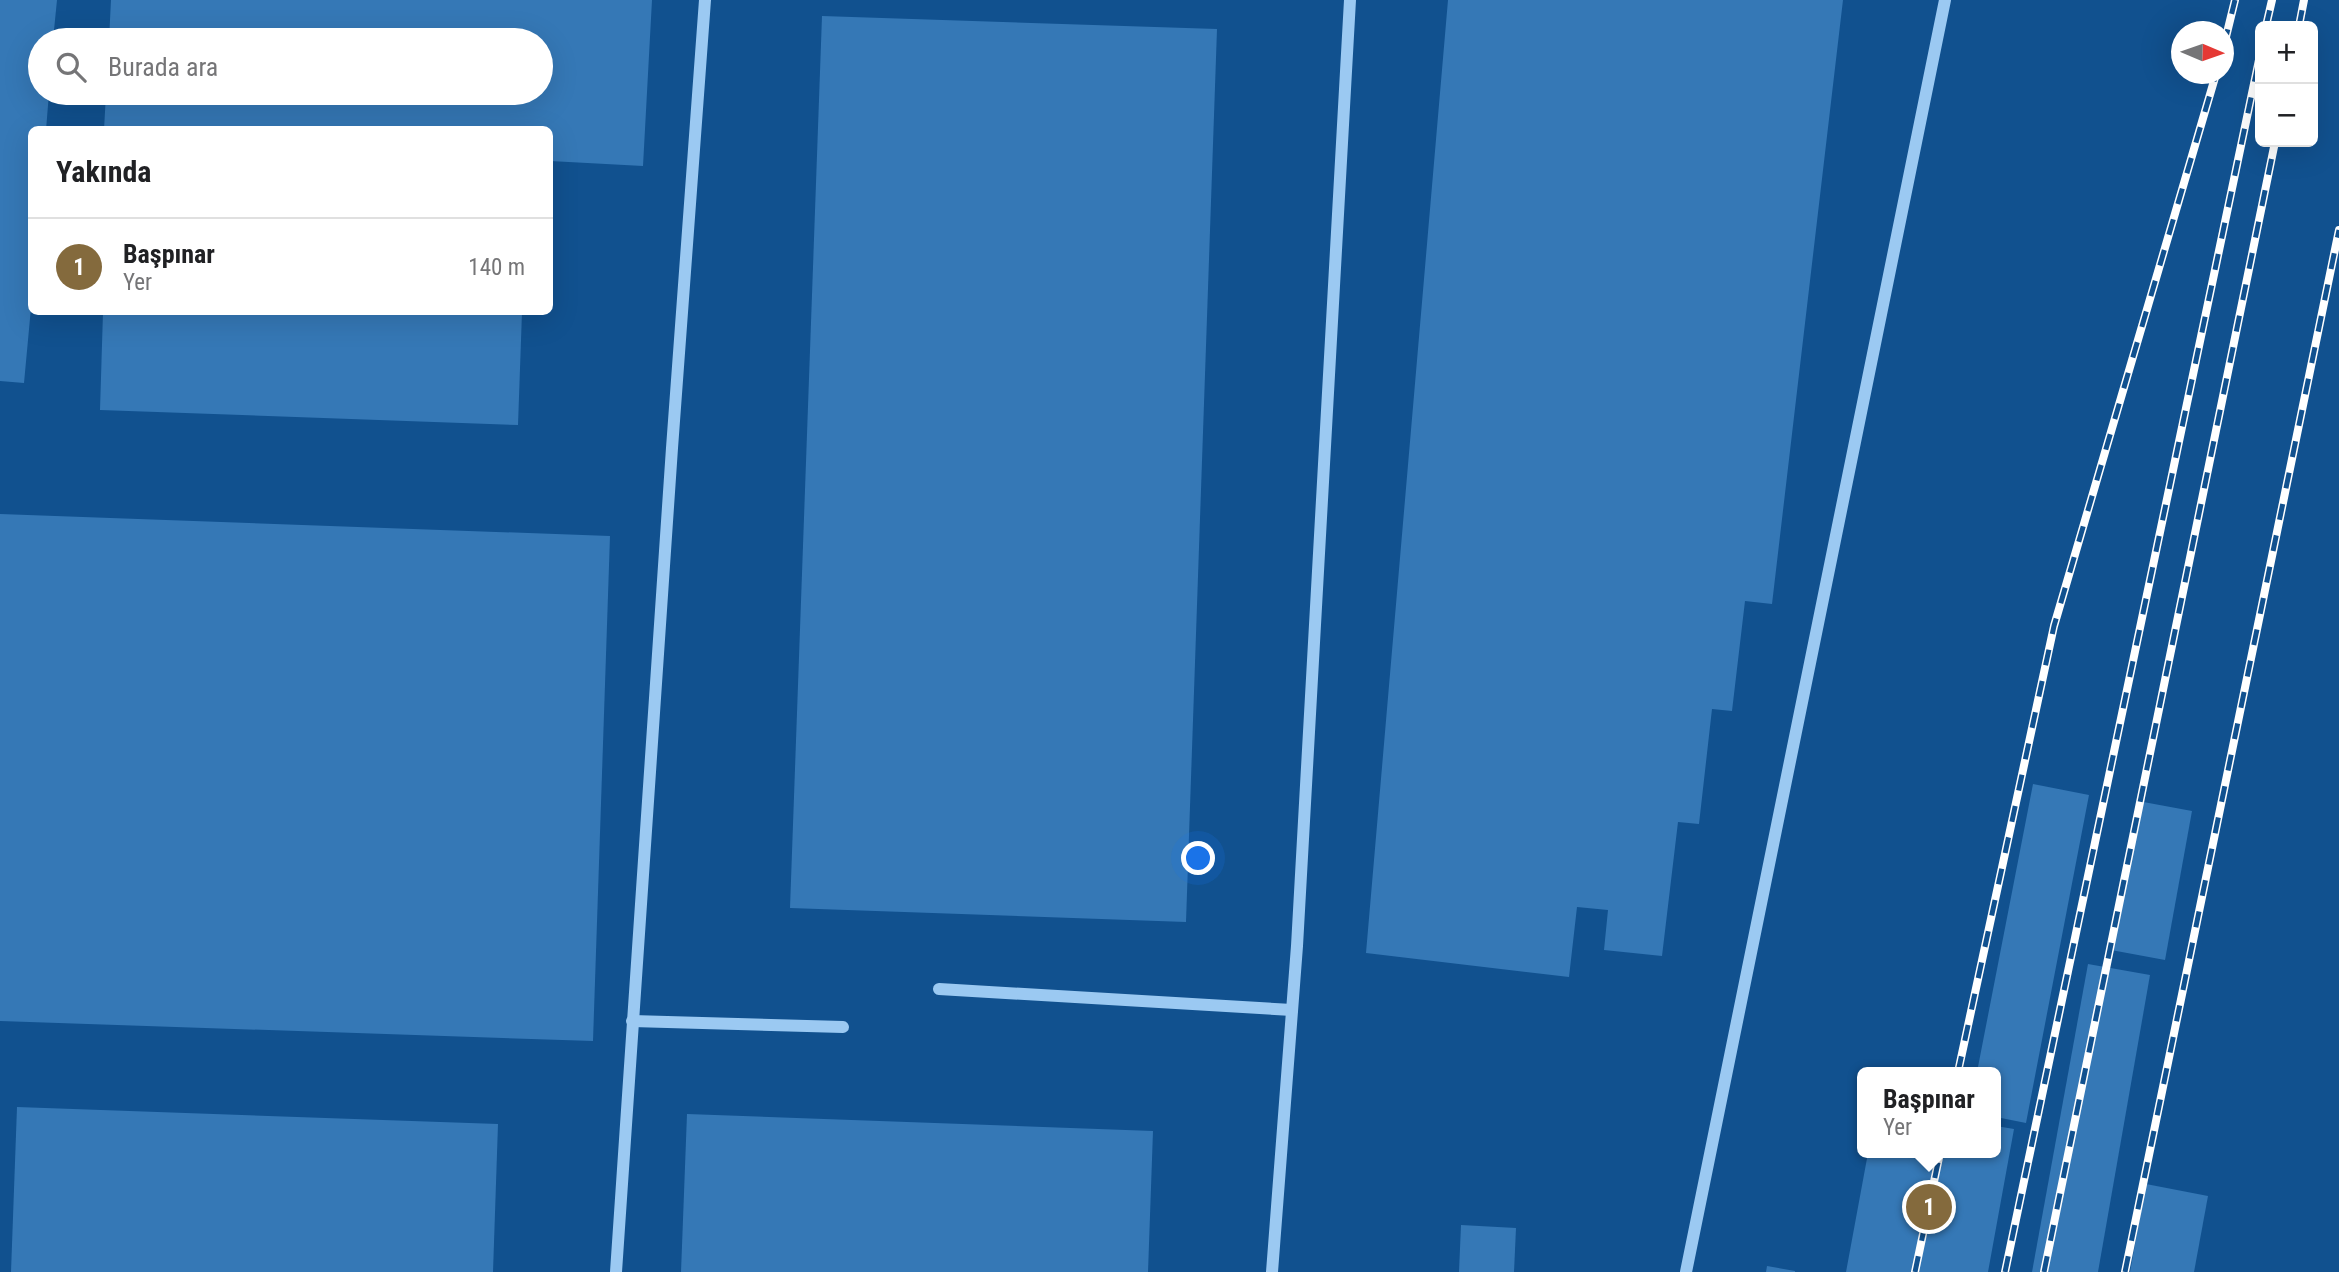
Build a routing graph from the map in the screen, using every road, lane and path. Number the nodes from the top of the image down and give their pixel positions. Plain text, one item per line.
1 (705, 0) edge
2 (1350, 0) edge
3 (1945, 0) edge
4 (939, 989) dead end
5 (1292, 1010) junction
6 (632, 1021) junction
7 (843, 1027) dead end
8 (617, 1272) edge
9 (1272, 1272) edge
10 (1686, 1272) edge

1 - 6 street
2 - 5 street
3 - 10 street
4 - 5 street
5 - 9 street
6 - 7 street
6 - 8 street

